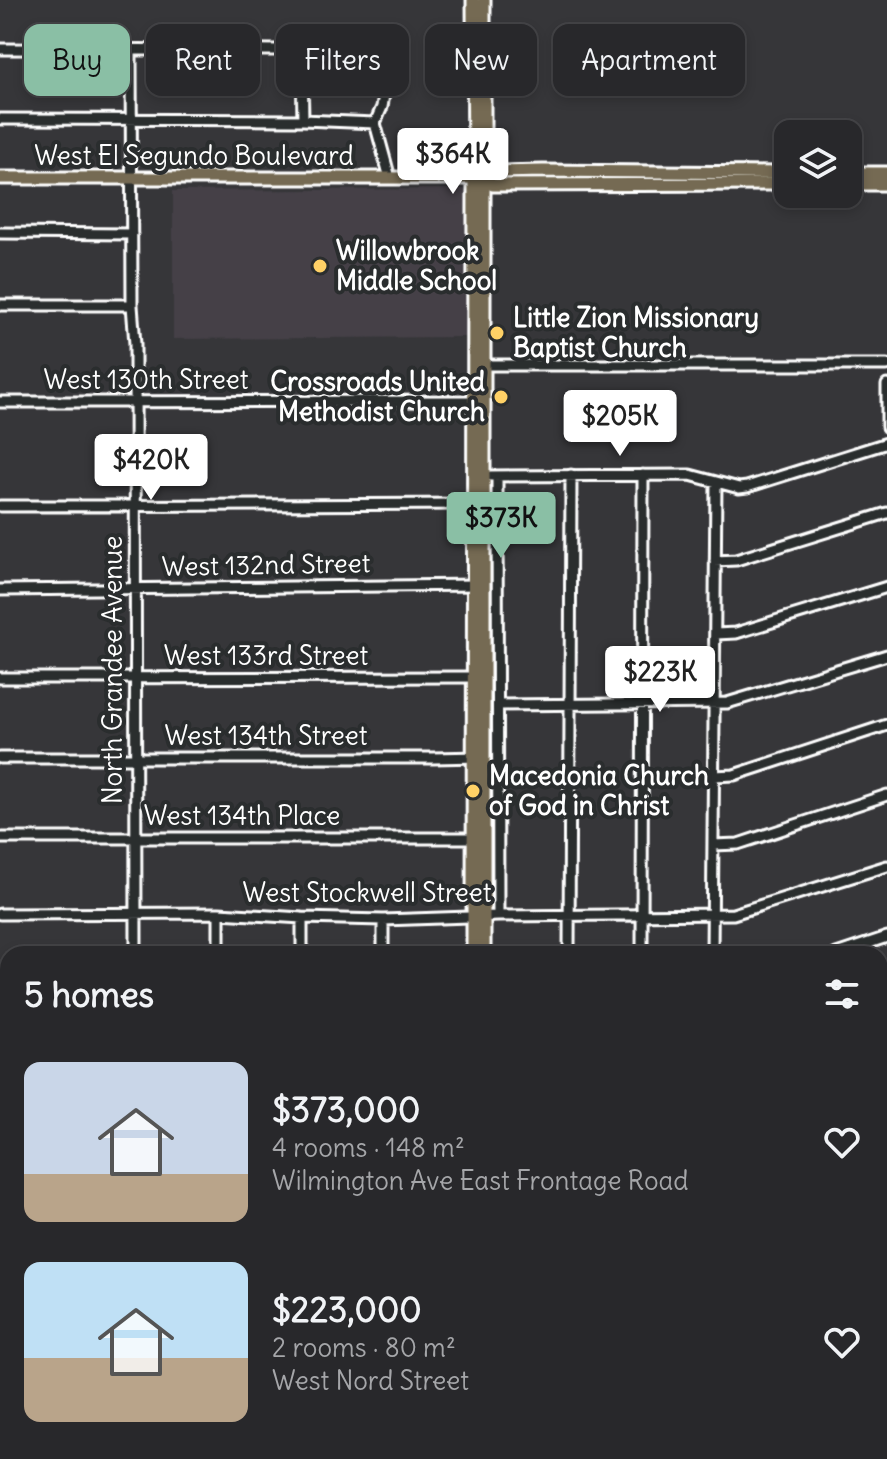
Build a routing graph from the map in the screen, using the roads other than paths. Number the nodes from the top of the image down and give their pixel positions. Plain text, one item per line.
1 (473, 0) edge
2 (484, 0) edge
3 (0, 49) edge
4 (131, 50) junction
5 (384, 96) edge
6 (0, 119) edge
7 (131, 120) junction
8 (303, 120) junction
9 (375, 123) junction
10 (774, 173) edge
11 (862, 173) edge
12 (887, 173) edge
13 (0, 178) edge
14 (131, 178) junction
15 (390, 178) junction
16 (478, 179) junction
17 (774, 184) edge
18 (862, 184) edge
19 (887, 184) edge
20 (0, 233) edge
21 (132, 234) junction
22 (0, 305) edge
23 (132, 305) junction
24 (479, 365) junction
25 (887, 365) edge
26 (887, 385) edge
27 (479, 401) junction
28 (0, 402) edge
29 (135, 403) junction
30 (887, 427) edge
31 (887, 443) edge
32 (571, 475) junction
33 (643, 475) junction
34 (485, 476) junction
35 (716, 482) junction
36 (479, 504) junction
37 (134, 505) junction
38 (0, 506) edge
39 (887, 513) edge
40 (715, 561) junction
41 (478, 585) junction
42 (887, 587) edge
43 (135, 588) junction
44 (0, 590) edge
45 (716, 634) junction
46 (887, 655) edge
47 (478, 677) junction
48 (0, 678) edge
49 (135, 678) junction
50 (643, 704) junction
51 (715, 704) junction
52 (499, 705) junction
53 (571, 705) junction
54 (887, 725) edge
55 (478, 757) junction
56 (0, 758) edge
57 (135, 758) junction
58 (714, 776) junction
59 (887, 795) edge
60 (0, 838) edge
61 (136, 838) junction
62 (478, 838) junction
63 (713, 845) junction
64 (887, 866) edge
65 (219, 913) junction
66 (0, 914) edge
67 (136, 914) junction
68 (712, 914) junction
69 (643, 915) junction
70 (498, 916) junction
71 (569, 916) junction
72 (302, 918) junction
73 (479, 918) junction
74 (383, 920) junction
75 (887, 937) edge
76 (136, 946) edge
77 (219, 946) edge
78 (302, 946) edge
79 (383, 946) edge
80 (474, 946) edge
81 (483, 946) edge
82 (569, 946) edge
83 (642, 946) edge
84 (712, 946) edge
85 (860, 946) edge

1 - 16 main road
2 - 16 main road
3 - 4 street
4 - 7 street, North Grandee Avenue
4 - 8 street
5 - 9 street
6 - 7 street
7 - 8 street
7 - 14 street, North Grandee Avenue
8 - 9 street
9 - 15 street
10 - 16 main road
11 - 12 main road
13 - 14 main road, West El Segundo Boulevard
14 - 15 main road, West El Segundo Boulevard
14 - 21 street, North Grandee Avenue
15 - 16 main road, West El Segundo Boulevard
16 - 17 main road
16 - 24 main road
18 - 19 main road
20 - 21 street
21 - 23 street, North Grandee Avenue
22 - 23 street
23 - 29 street, North Grandee Avenue
24 - 25 street
24 - 27 main road
26 - 30 street
27 - 29 street, West 130th Street
27 - 34 main road
28 - 29 street, West 130th Street
29 - 37 street, North Grandee Avenue
31 - 35 street
32 - 33 street
32 - 34 street
32 - 53 street
33 - 35 street
33 - 50 street
34 - 36 main road
34 - 52 street
35 - 40 street
36 - 37 street
36 - 41 main road
37 - 38 street
37 - 43 street, North Grandee Avenue
39 - 40 street
40 - 45 street
41 - 43 street, West 132nd Street
41 - 47 main road
42 - 45 street
43 - 44 street, West 132nd Street
43 - 49 street, North Grandee Avenue
45 - 51 street
46 - 51 street
47 - 49 street, West 133rd Street
47 - 55 main road
48 - 49 street, West 133rd Street
49 - 57 street, North Grandee Avenue
50 - 51 street
50 - 53 street
50 - 69 street
51 - 58 street
52 - 53 street
52 - 70 street
53 - 71 street
54 - 58 street
55 - 57 street, West 134th Street
55 - 62 main road
56 - 57 street, West 134th Street
57 - 61 street, North Grandee Avenue
58 - 63 street
59 - 63 street
60 - 61 street, West 134th Place
61 - 62 street, West 134th Place
61 - 67 street, North Grandee Avenue
62 - 73 main road
63 - 68 street
64 - 68 street, West Stockwell Street
65 - 67 street, West Stockwell Street
65 - 72 street, West Stockwell Street
65 - 77 street
66 - 67 street, West Stockwell Street
67 - 76 street, North Grandee Avenue
68 - 69 street, West Stockwell Street
68 - 84 street
69 - 71 street, West Stockwell Street
69 - 83 street
70 - 71 street, West Stockwell Street
70 - 73 street, West Stockwell Street
71 - 82 street
72 - 74 street, West Stockwell Street
72 - 78 street
73 - 74 street, West Stockwell Street
73 - 80 main road
73 - 81 main road
74 - 79 street
75 - 85 street

